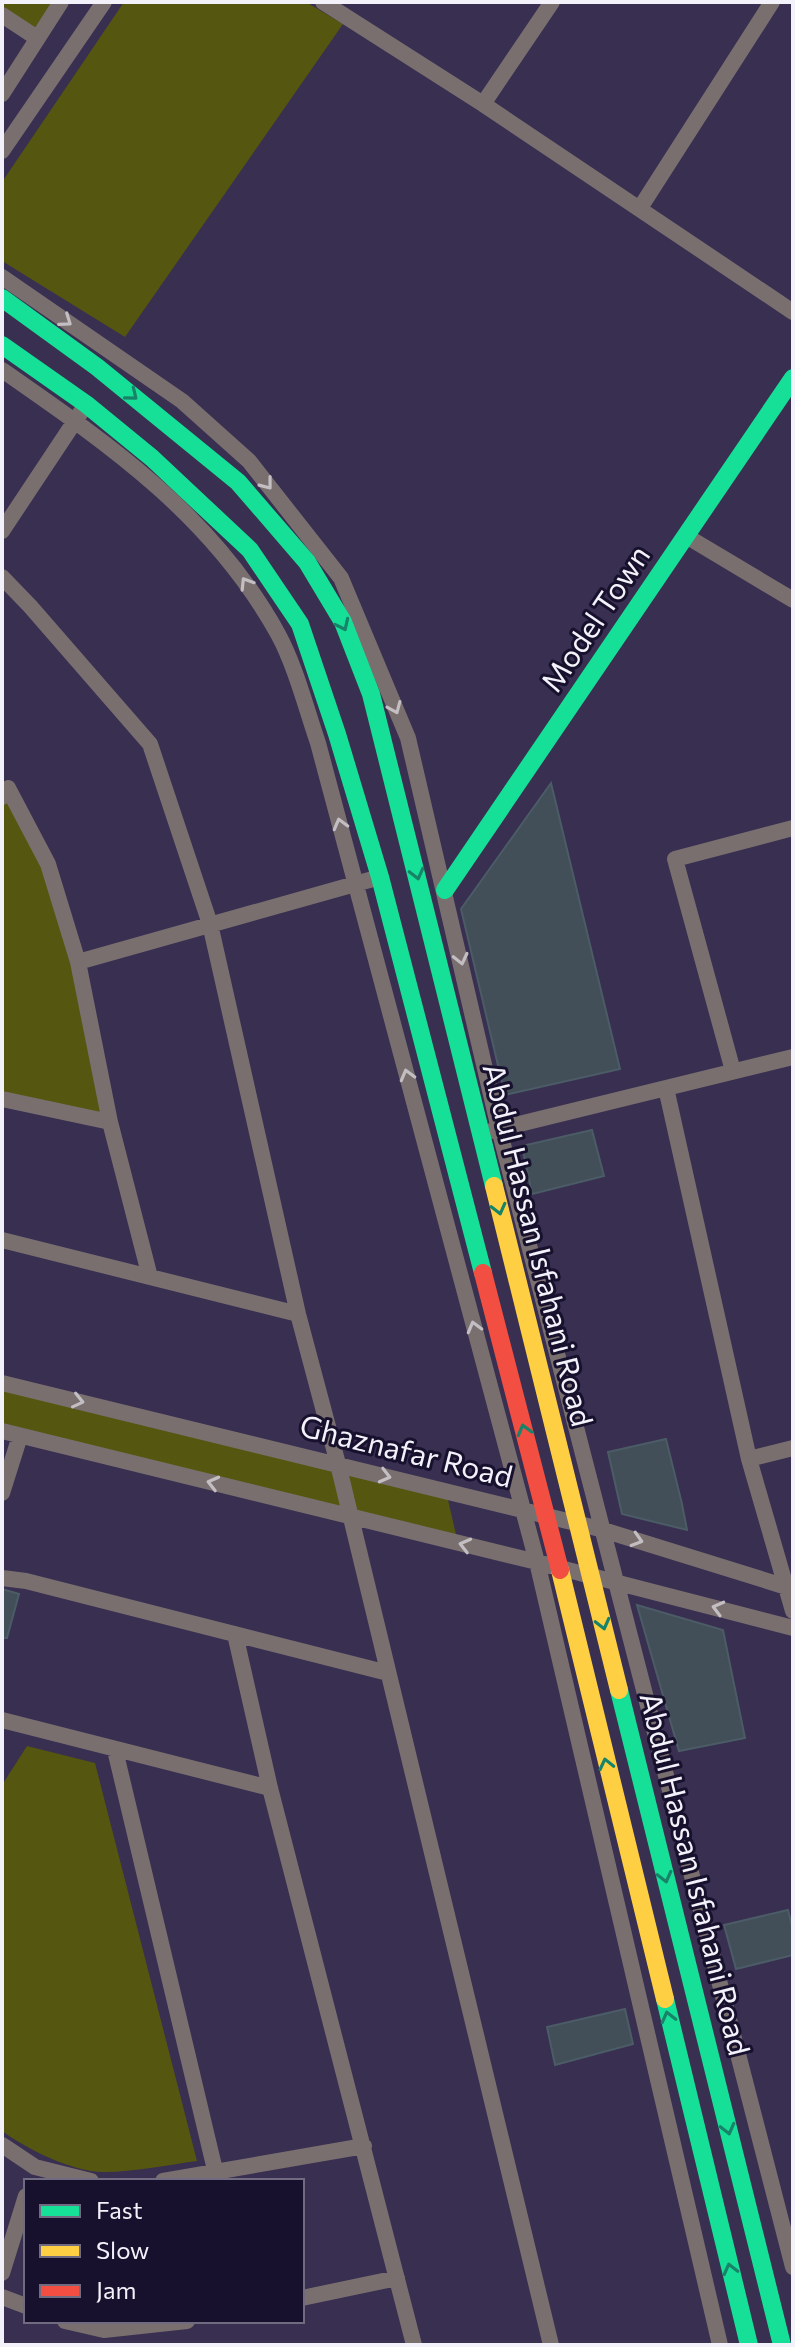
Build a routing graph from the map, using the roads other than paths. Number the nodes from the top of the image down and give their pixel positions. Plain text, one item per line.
1 (61, 2) edge
2 (104, 2) edge
3 (552, 2) edge
4 (772, 2) edge
5 (325, 3) edge
6 (2, 15) edge
7 (37, 38) junction
8 (2, 94) edge
9 (483, 104) junction
10 (2, 151) edge
11 (640, 208) junction
12 (2, 277) edge
13 (2, 298) edge
14 (793, 312) edge
15 (2, 345) edge
16 (2, 370) edge
17 (793, 378) edge
18 (86, 404) junction
19 (75, 421) junction
20 (2, 531) edge
21 (686, 536) junction
22 (2, 577) edge
23 (793, 600) edge
24 (4, 788) edge
25 (793, 828) edge
26 (380, 877) junction
27 (356, 884) junction
28 (445, 890) junction
29 (210, 924) junction
30 (78, 962) junction
31 (793, 1057) edge
32 (733, 1071) junction
33 (666, 1088) junction
34 (2, 1099) edge
35 (110, 1122) junction
36 (499, 1129) junction
37 (480, 1133) junction
38 (2, 1240) edge
39 (150, 1277) junction
40 (298, 1314) junction
41 (2, 1383) edge
42 (2, 1431) edge
43 (20, 1436) junction
44 (793, 1448) edge
45 (749, 1459) junction
46 (338, 1464) junction
47 (2, 1493) edge
48 (523, 1510) junction
49 (546, 1516) junction
50 (350, 1517) junction
51 (577, 1524) junction
52 (600, 1529) junction
53 (786, 1559) edge
54 (537, 1562) junction
55 (560, 1568) junction
56 (591, 1576) junction
57 (2, 1578) edge
58 (616, 1582) junction
59 (790, 1588) edge
60 (793, 1611) edge
61 (793, 1628) edge
62 (235, 1634) junction
63 (388, 1673) junction
64 (2, 1720) edge
65 (115, 1750) junction
66 (270, 1788) junction
67 (2, 2145) edge
68 (364, 2146) junction
69 (215, 2170) junction
70 (33, 2174) edge
71 (74, 2179) edge
72 (172, 2179) edge
73 (24, 2202) edge
74 (793, 2267) edge
75 (2, 2273) edge
76 (397, 2278) junction
77 (2, 2297) edge
78 (304, 2298) edge
79 (24, 2305) edge
80 (74, 2323) edge
81 (169, 2323) edge
82 (414, 2345) edge
83 (551, 2345) edge
84 (720, 2345) edge
85 (749, 2345) edge
86 (782, 2345) edge

1 - 7 street
2 - 10 street
3 - 9 street
4 - 11 street
5 - 9 street
6 - 7 street
7 - 8 street
9 - 11 street
11 - 14 street
12 -> 28 street
13 -> 37 main road, Abdul Hassan Isfahani Road
15 - 18 main road, Abdul Hassan Isfahani Road
16 - 19 street
17 - 21 main road, Model Town
18 - 19 street
18 - 26 main road, Abdul Hassan Isfahani Road
19 - 20 street
27 -> 19 street
21 - 23 street
21 - 28 main road, Model Town
22 - 29 street
24 - 30 street
25 - 32 street
26 - 27 street
49 -> 26 main road, Abdul Hassan Isfahani Road
27 - 29 street
48 -> 27 street
28 -> 36 street
29 - 30 street
29 - 40 street
30 - 35 street
31 - 32 street
32 - 33 street
33 - 36 street
33 - 45 street
34 - 35 street
35 - 39 street
36 - 37 street
36 - 52 street
37 -> 51 main road, Abdul Hassan Isfahani Road
38 - 39 street
39 - 40 street
40 - 46 street
41 -> 46 street, Ghaznafar Road
42 - 43 street
43 - 47 street
50 -> 43 street
44 - 45 street
45 - 53 street
46 -> 48 street, Ghaznafar Road
46 - 50 street
48 - 49 street, Ghaznafar Road
48 - 54 street
49 - 51 street, Ghaznafar Road
49 - 55 main road, Abdul Hassan Isfahani Road
54 -> 50 street
50 - 63 street
51 - 52 street, Ghaznafar Road
51 - 56 main road, Abdul Hassan Isfahani Road
52 - 58 street
52 -> 59 street, Ghaznafar Road
53 - 59 street
54 - 55 street
54 - 84 street
55 - 56 street
85 -> 55 main road, Abdul Hassan Isfahani Road
56 - 58 street
56 -> 86 main road, Abdul Hassan Isfahani Road
57 - 62 street
61 -> 58 street
58 - 74 street
59 - 60 street
62 - 63 street
62 - 66 street
63 - 83 street
64 - 65 street
65 - 66 street
65 - 69 street
66 - 68 street
67 - 70 street
68 - 69 street
68 - 76 street
69 - 72 street
70 - 71 street
73 - 75 street
76 - 78 street
76 - 82 street
77 - 79 street
80 - 81 street

